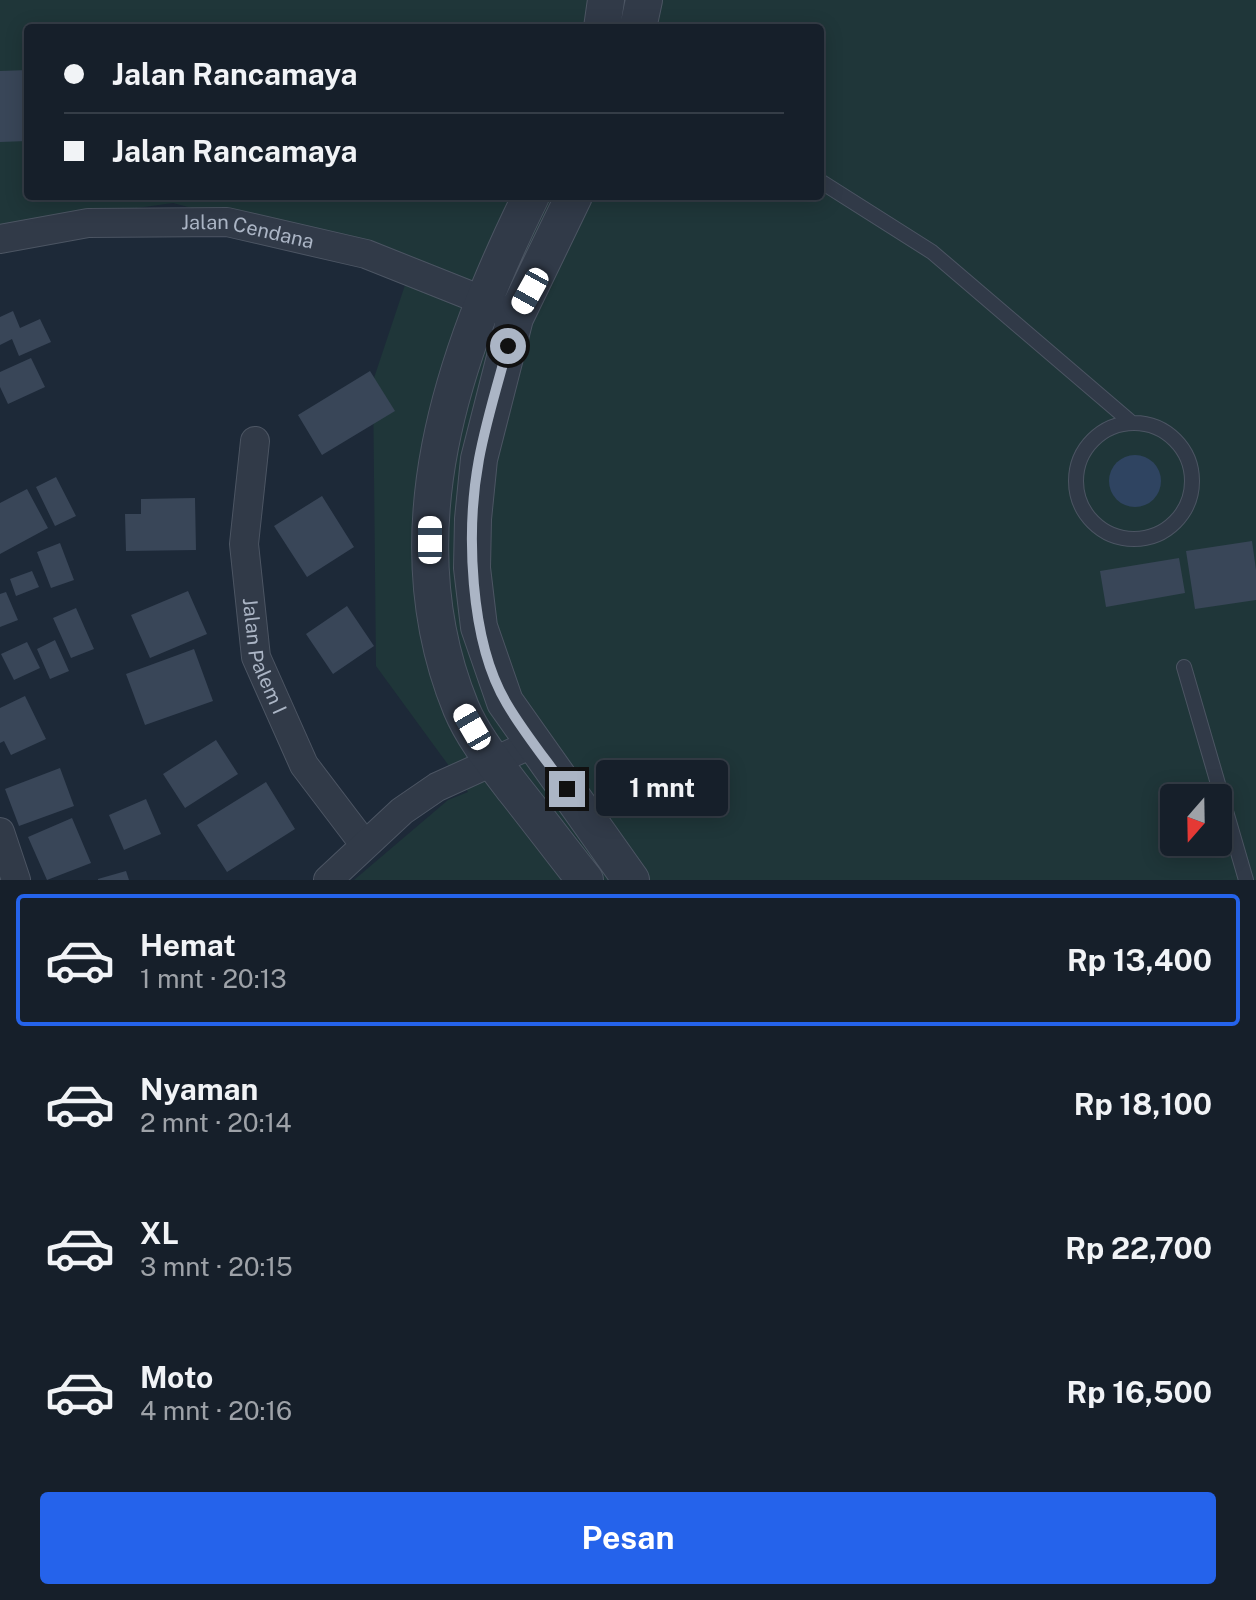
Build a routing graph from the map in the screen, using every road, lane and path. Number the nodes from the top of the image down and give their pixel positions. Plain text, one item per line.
1 (606, 0) edge
2 (644, 0) edge
3 (603, 24) edge
4 (639, 24) edge
5 (824, 184) edge
6 (530, 200) edge
7 (571, 200) edge
8 (0, 239) edge
9 (500, 309) junction
10 (1132, 423) junction
11 (255, 441) dead end
12 (1184, 667) dead end
13 (534, 743) junction
14 (493, 760) junction
15 (0, 832) edge
16 (364, 844) junction
17 (16, 880) edge
18 (328, 880) edge
19 (585, 880) edge
20 (631, 880) edge
21 (1246, 880) edge

1 - 3 street
2 - 4 street
5 - 10 lane
6 - 9 street
7 - 9 street
8 - 9 street, Jalan Cendana
9 - 13 street
9 - 14 street
10 - 10 lane
11 - 16 street, Jalan Palem I
12 - 21 lane
13 - 14 street
13 - 20 street
14 - 16 street
14 - 19 street
15 - 17 street
16 - 18 street

